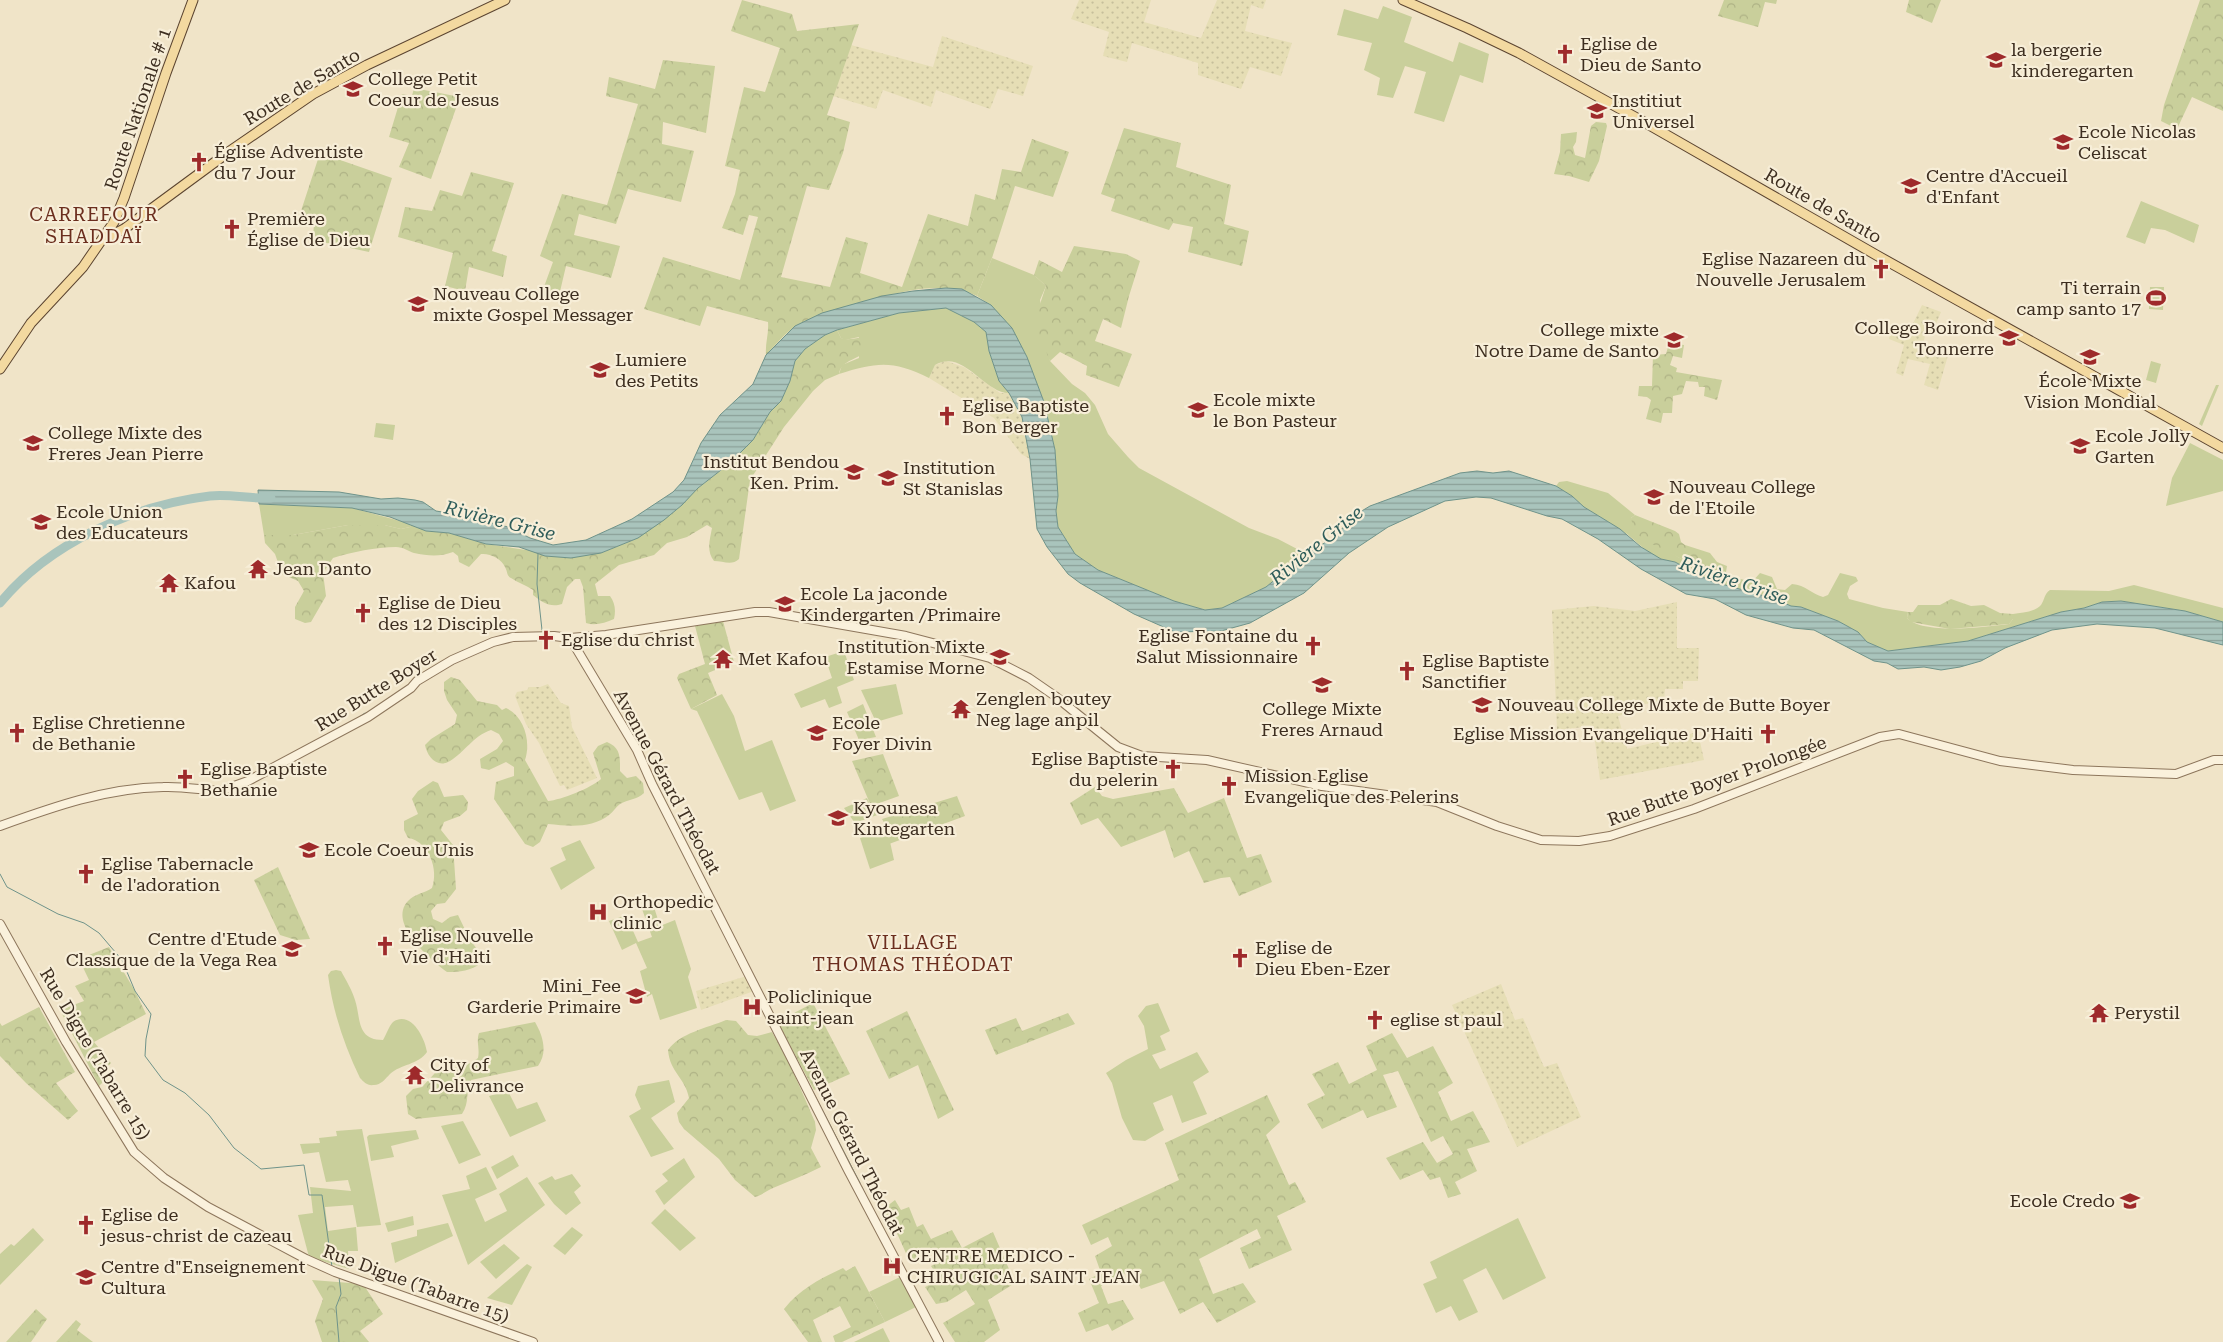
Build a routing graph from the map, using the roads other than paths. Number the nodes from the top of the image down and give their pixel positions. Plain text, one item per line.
1 (193, 0) edge
2 (505, 0) edge
3 (1403, 0) edge
4 (104, 239) junction
5 (0, 369) edge
6 (2223, 448) edge
7 (570, 638) junction
8 (2223, 760) edge
9 (0, 826) edge
10 (0, 924) edge
11 (534, 1342) edge
12 (939, 1342) edge

1 - 4 main road, Route Nationale # 1
2 - 4 main road, Route de Santo
3 - 6 main road, Route de Santo
4 - 5 main road, Route Nationale # 1
7 - 8 street, Rue Butte Boyer Prolongée
7 - 9 street, Rue Butte Boyer
7 - 12 street, Avenue Gérard Théodat
10 - 11 street, Rue Digue (Tabarre 15)

